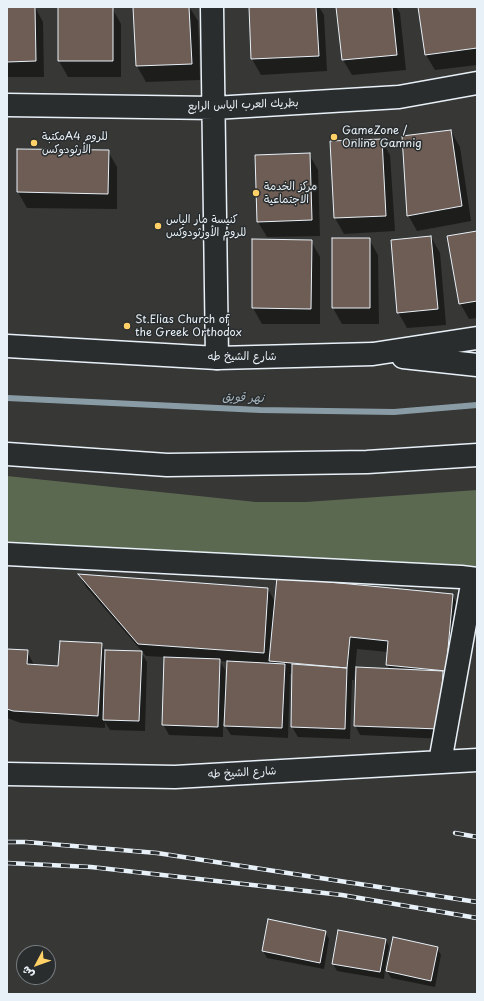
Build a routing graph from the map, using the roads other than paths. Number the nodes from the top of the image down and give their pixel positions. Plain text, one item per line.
1 (212, 7) edge
2 (477, 83) edge
3 (7, 105) edge
4 (214, 108) junction
5 (477, 338) edge
6 (7, 346) edge
7 (373, 354) junction
8 (217, 358) junction
9 (477, 365) edge
10 (7, 454) edge
11 (477, 455) edge
12 (7, 554) edge
13 (475, 579) edge
14 (477, 760) edge
15 (440, 762) junction
16 (7, 774) edge

1 - 4 street
2 - 4 street, بطريك العرب الياس الرابع
3 - 4 street, بطريك العرب الياس الرابع
4 - 8 street
5 - 7 street, شارع الشيخ طه
6 - 8 street, شارع الشيخ طه
7 - 8 street, شارع الشيخ طه
7 - 9 street
10 - 11 street
12 - 13 street
13 - 15 street
14 - 15 street, شارع الشيخ طه
15 - 16 street, شارع الشيخ طه

